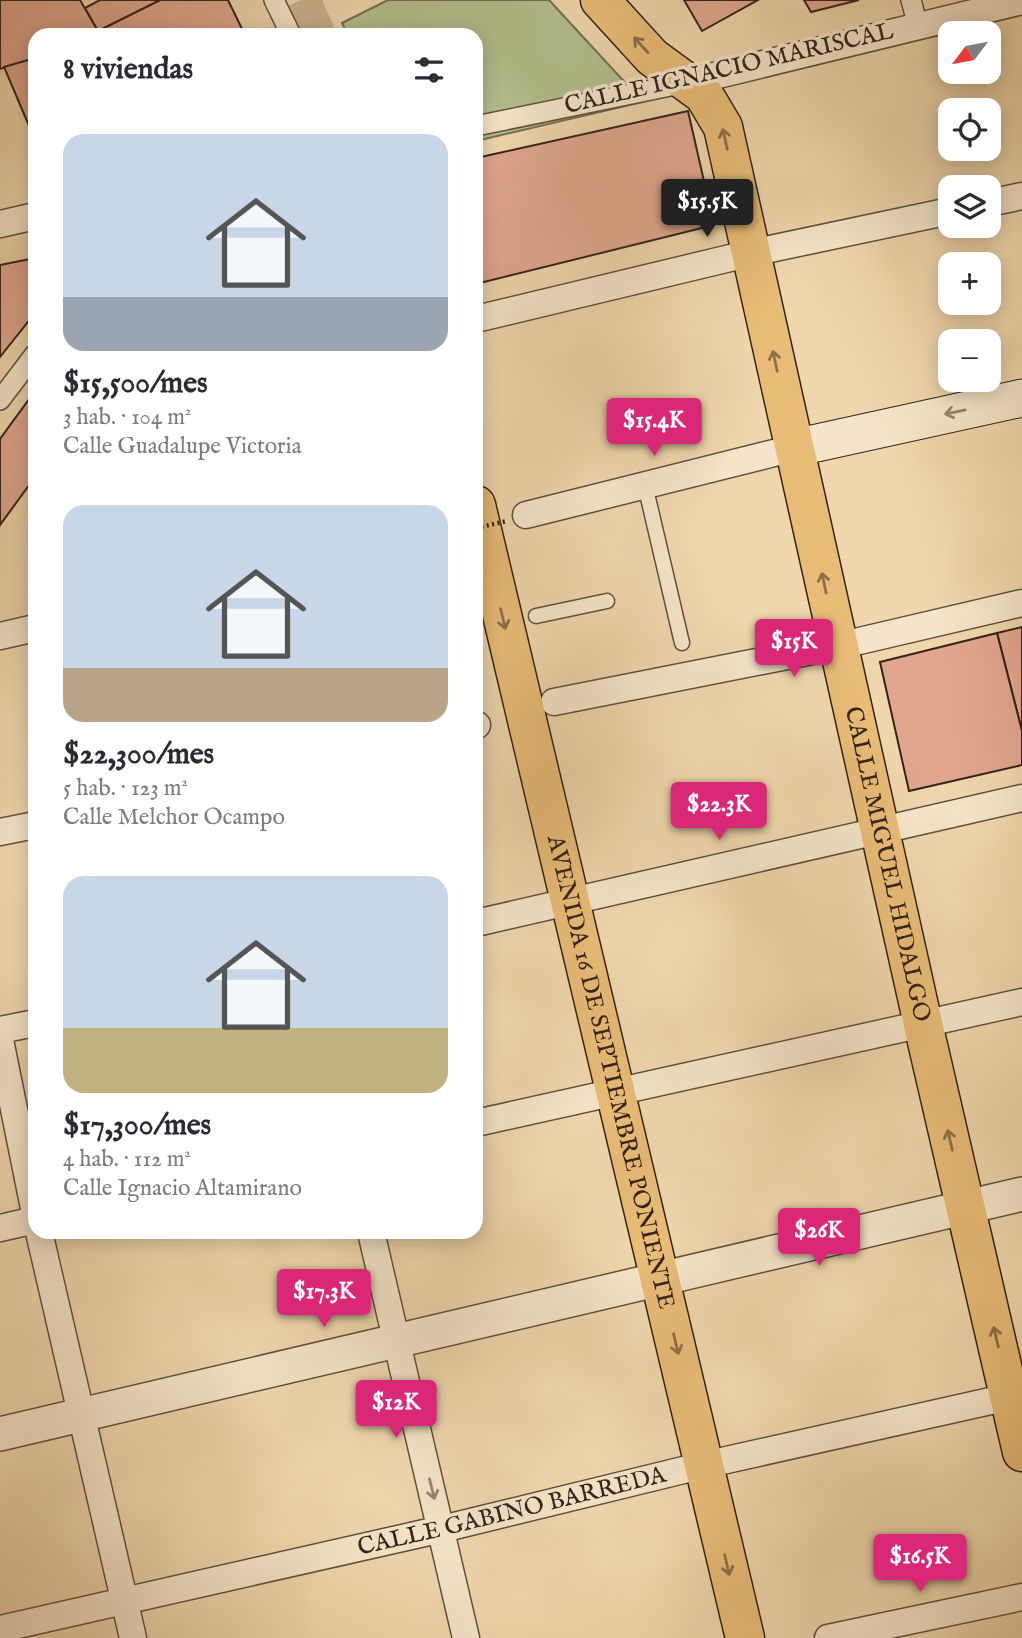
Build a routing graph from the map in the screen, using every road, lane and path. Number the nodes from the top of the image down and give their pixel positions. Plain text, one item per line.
1 (274, 0) edge
2 (600, 0) edge
3 (911, 0) edge
4 (1022, 1) edge
5 (918, 26) junction
6 (288, 28) edge
7 (690, 82) junction
8 (483, 125) edge
9 (1022, 196) edge
10 (1001, 200) edge
11 (938, 214) edge
12 (28, 218) edge
13 (0, 224) edge
14 (751, 253) junction
15 (483, 317) edge
16 (28, 363) edge
17 (1022, 398) edge
18 (0, 400) edge
19 (794, 448) junction
20 (645, 485) junction
21 (503, 514) edge
22 (483, 524) edge
23 (607, 601) dead end
24 (1022, 603) edge
25 (536, 616) dead end
26 (28, 630) edge
27 (0, 636) edge
28 (682, 643) dead end
29 (838, 646) junction
30 (554, 702) dead end
31 (1022, 798) edge
32 (28, 826) edge
33 (880, 830) junction
34 (0, 832) edge
35 (571, 901) junction
36 (483, 921) edge
37 (1022, 1002) edge
38 (28, 1024) edge
39 (923, 1024) junction
40 (0, 1030) edge
41 (0, 1040) edge
42 (614, 1092) junction
43 (483, 1121) edge
44 (28, 1178) edge
45 (1022, 1194) edge
46 (966, 1206) junction
47 (28, 1222) edge
48 (0, 1228) edge
49 (41, 1239) edge
50 (373, 1239) edge
51 (660, 1277) junction
52 (396, 1339) junction
53 (1016, 1396) edge
54 (80, 1418) junction
55 (0, 1434) edge
56 (1022, 1452) edge
57 (704, 1465) junction
58 (442, 1529) junction
59 (1022, 1597) edge
60 (124, 1603) junction
61 (0, 1629) edge
62 (133, 1638) edge
63 (466, 1638) edge
64 (744, 1638) edge
65 (828, 1638) edge

1 - 6 street
7 -> 2 main road, CALLE MIGUEL HIDALGO
3 - 5 street
4 - 5 street, CALLE IGNACIO MARISCAL
5 - 7 street, CALLE IGNACIO MARISCAL
7 - 8 street, CALLE IGNACIO MARISCAL
14 -> 7 main road, CALLE MIGUEL HIDALGO
9 - 10 street
11 - 14 street
12 - 13 street
14 - 15 street
19 -> 14 main road, CALLE MIGUEL HIDALGO
16 - 18 street
17 -> 19 main road
19 - 20 street
29 -> 19 main road, CALLE MIGUEL HIDALGO
20 - 21 street
20 - 28 lane
21 - 22 path, bridge
21 -> 35 main road, AVENIDA 16 DE SEPTIEMBRE PONIENTE
23 - 25 lane
24 - 29 street
26 - 27 street
29 - 30 street
29 - 33 main road, CALLE MIGUEL HIDALGO
31 - 33 street
32 - 34 street
33 - 35 street
33 - 39 main road, CALLE MIGUEL HIDALGO
35 - 36 street
35 - 42 main road, AVENIDA 16 DE SEPTIEMBRE PONIENTE
37 - 39 street
38 - 40 street
39 - 42 street
46 -> 39 main road, CALLE MIGUEL HIDALGO
41 - 44 street
42 - 43 street
42 - 51 main road, AVENIDA 16 DE SEPTIEMBRE PONIENTE
45 - 46 street
46 - 51 street
53 -> 46 main road, CALLE MIGUEL HIDALGO
47 - 48 street
49 - 54 street
50 - 52 street
51 - 52 street
51 -> 57 main road, AVENIDA 16 DE SEPTIEMBRE PONIENTE
52 - 54 street
52 -> 58 street
53 - 56 main road, CALLE MIGUEL HIDALGO
53 - 57 street, CALLE GABINO BARREDA
54 - 55 street
54 - 60 street
57 - 58 street, CALLE GABINO BARREDA
57 -> 64 main road, AVENIDA 16 DE SEPTIEMBRE PONIENTE
58 - 60 street, CALLE GABINO BARREDA
58 - 63 street
59 - 65 street
60 - 61 street, CALLE GABINO BARREDA
60 - 62 street

